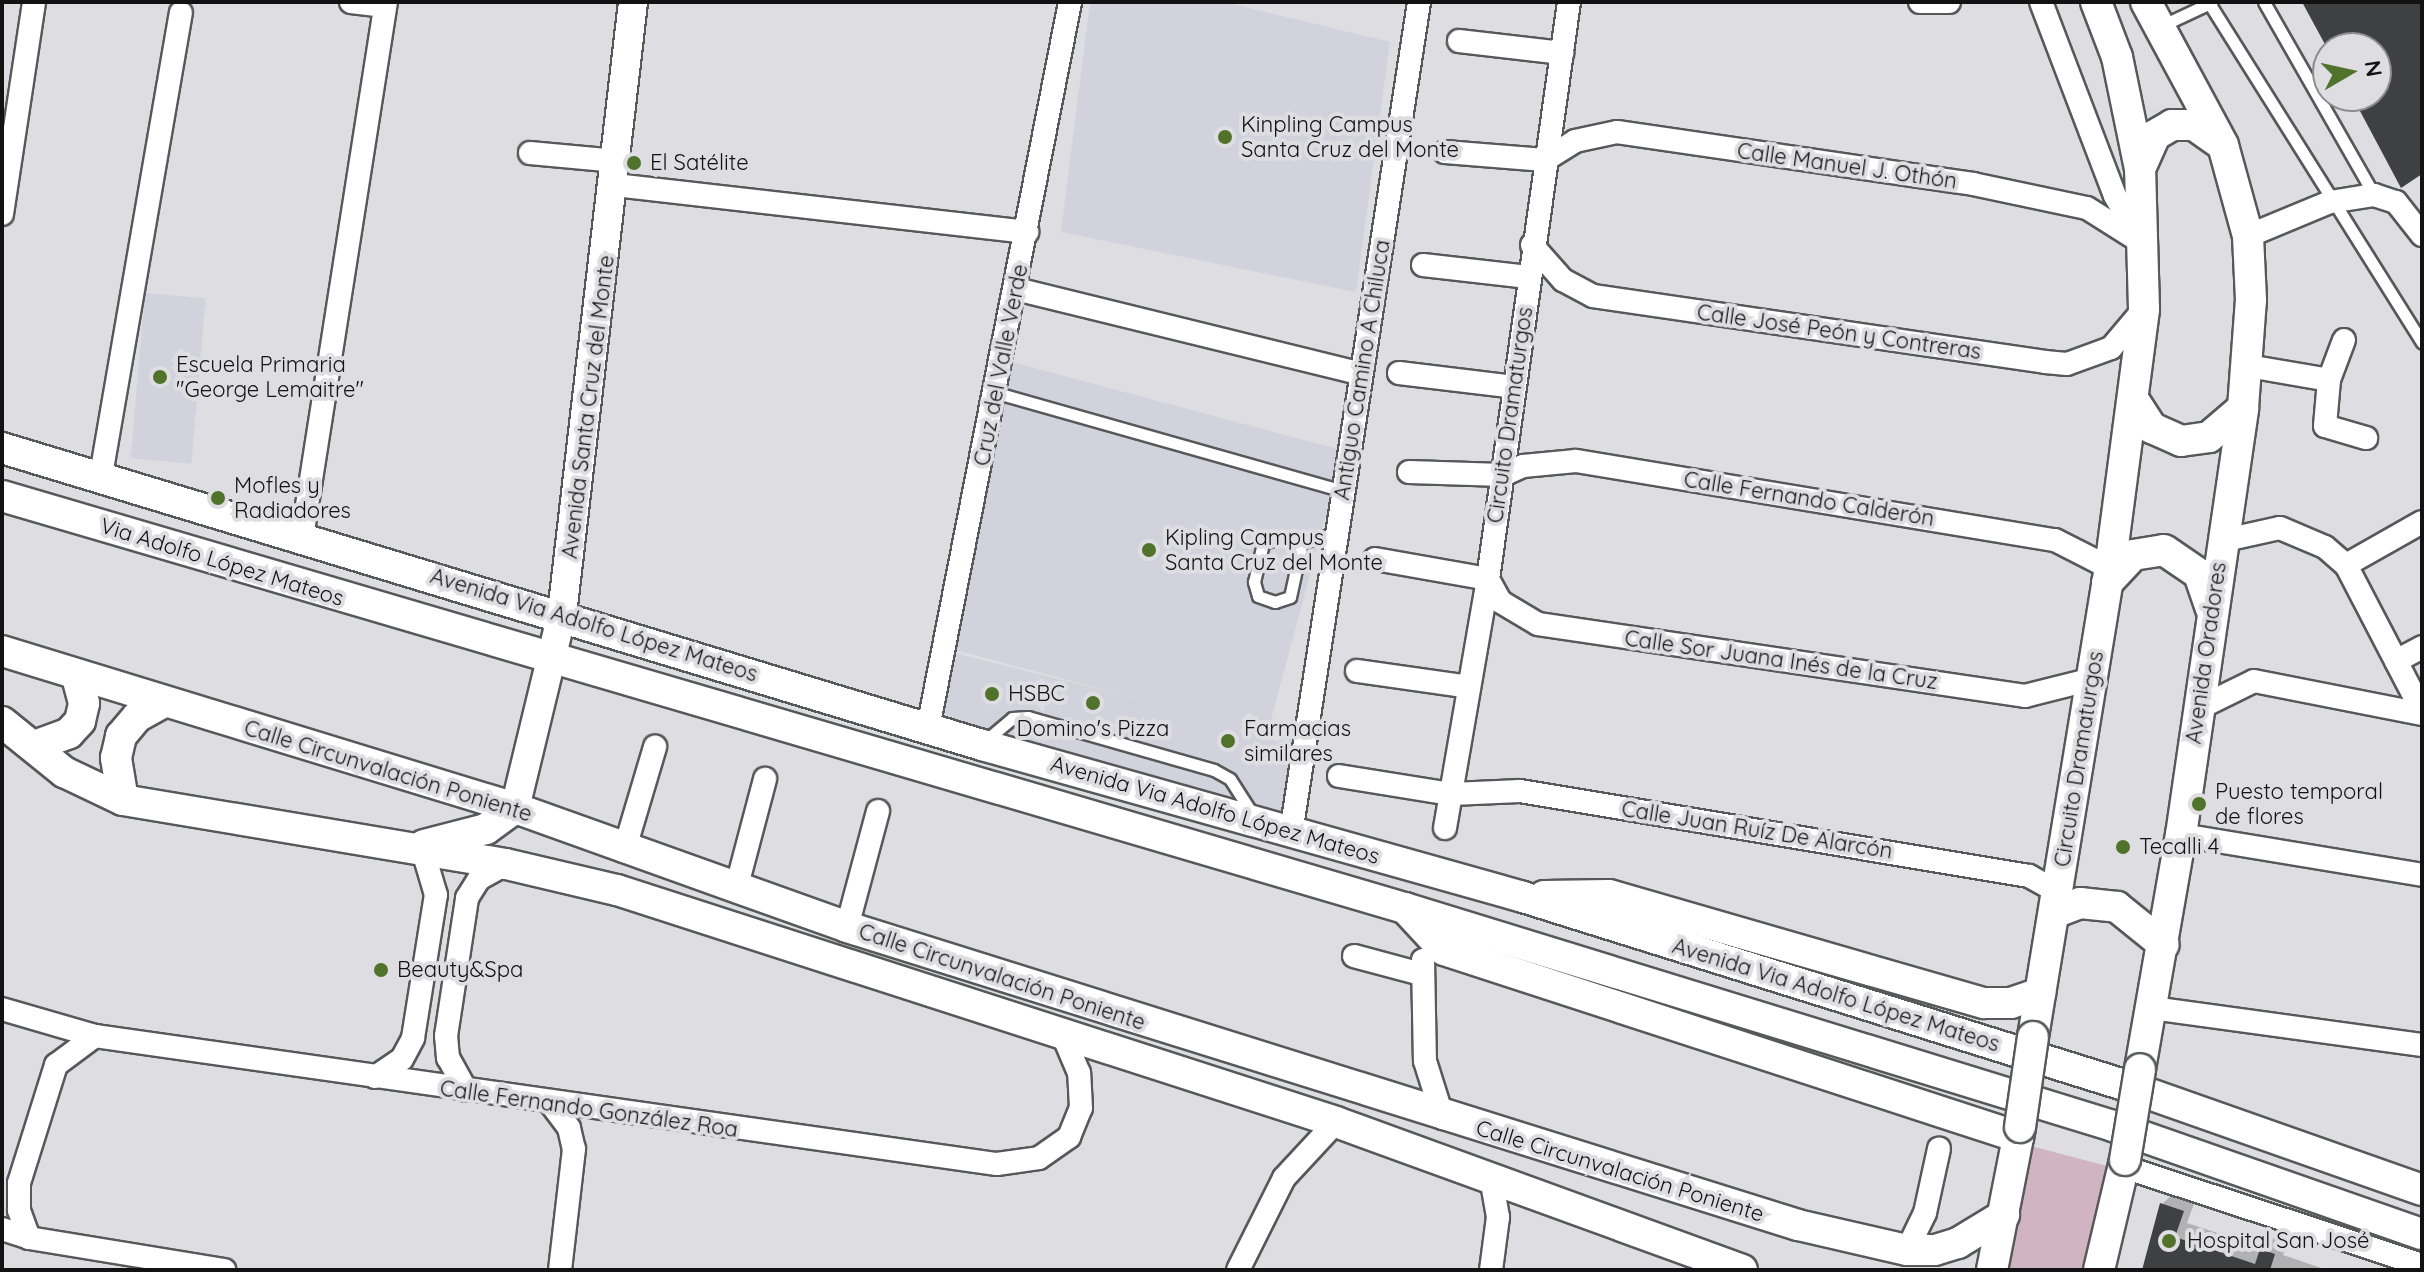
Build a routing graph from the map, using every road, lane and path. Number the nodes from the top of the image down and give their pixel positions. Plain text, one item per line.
1 (34, 2) edge
2 (351, 2) edge
3 (633, 2) edge
4 (1070, 2) edge
5 (1419, 2) edge
6 (1569, 2) edge
7 (1920, 2) edge
8 (1949, 2) edge
9 (2041, 2) edge
10 (2096, 2) edge
11 (2264, 2) edge
12 (2210, 3) edge
13 (386, 4) edge
14 (181, 13) dead end
15 (2153, 14) edge
16 (1459, 41) dead end
17 (1562, 53) junction
18 (2223, 145) junction
19 (1445, 152) dead end
20 (530, 153) dead end
21 (1545, 160) junction
22 (2140, 169) junction
23 (616, 173) junction
24 (2374, 195) junction
25 (2330, 202) junction
26 (2, 214) edge
27 (1027, 232) junction
28 (2422, 235) edge
29 (2248, 236) junction
30 (2144, 244) junction
31 (1532, 245) junction
32 (1423, 265) dead end
33 (1528, 277) junction
34 (1016, 289) junction
35 (2144, 309) junction
36 (2344, 340) dead end
37 (2422, 343) edge
38 (2248, 366) junction
39 (1399, 373) dead end
40 (1361, 374) junction
41 (2329, 380) junction
42 (1514, 387) junction
43 (997, 393) junction
44 (2133, 399) junction
45 (2243, 408) junction
46 (2366, 438) dead end
47 (2, 448) edge
48 (1409, 472) dead end
49 (101, 475) junction
50 (1503, 475) junction
51 (1343, 491) junction
52 (2, 496) edge
53 (2422, 522) edge
54 (1337, 533) junction
55 (302, 537) junction
56 (2221, 541) junction
57 (1302, 542) junction
58 (1375, 559) dead end
59 (2346, 565) junction
60 (2108, 576) junction
61 (1488, 579) junction
62 (2212, 610) junction
63 (562, 614) junction
64 (442, 628) joint
65 (2422, 647) edge
66 (2, 651) edge
67 (2396, 661) junction
68 (552, 662) junction
69 (1357, 671) dead end
70 (77, 676) junction
71 (2092, 679) junction
72 (1469, 687) junction
73 (164, 702) junction
74 (2199, 708) junction
75 (2422, 712) edge
76 (2, 722) edge
77 (928, 728) junction
78 (34, 746) junction
79 (655, 747) dead end
80 (1339, 776) dead end
81 (765, 779) dead end
82 (1452, 794) junction
83 (123, 800) junction
84 (515, 808) junction
85 (878, 811) dead end
86 (1445, 828) dead end
87 (1291, 833) junction
88 (2181, 835) junction
89 (415, 850) junction
90 (624, 851) junction
91 (506, 864) junction
92 (2422, 875) edge
93 (736, 889) junction
94 (1523, 897) junction
95 (2056, 902) junction
96 (1405, 908) junction
97 (847, 927) junction
98 (2164, 945) junction
99 (1354, 956) dead end
100 (2040, 993) junction
101 (2152, 1008) junction
102 (2, 1009) edge
103 (95, 1036) junction
104 (1064, 1038) junction
105 (2422, 1045) edge
106 (375, 1077) junction
107 (466, 1090) junction
108 (551, 1104) junction
109 (1443, 1118) junction
110 (1336, 1122) junction
111 (2019, 1132) junction
112 (1939, 1149) dead end
113 (2124, 1164) junction
114 (1491, 1177) junction
115 (2422, 1190) edge
116 (2004, 1215) junction
117 (2, 1229) edge
118 (2422, 1234) edge
119 (29, 1238) junction
120 (1929, 1257) edge
121 (166, 1265) edge
122 (2422, 1265) edge
123 (2103, 1266) edge
124 (224, 1270) edge
125 (560, 1270) edge
126 (1238, 1270) edge
127 (1491, 1270) edge
128 (1742, 1270) edge
129 (1992, 1270) edge

1 - 26 street
2 - 13 street
3 - 23 street, Avenida Santa Cruz del Monte
4 - 27 street, Cruz del Valle Verde
5 - 40 street, Antiguo Camino A Chiluca
6 - 17 street, Circuito Dramaturgos
7 - 8 street
9 - 30 street
10 - 22 main road, Circuito Dramaturgos
11 - 24 lane
12 - 15 lane
12 - 25 lane
13 - 55 street
14 - 49 street
15 - 18 main road, Avenida Oradores
16 - 17 street
17 - 21 street, Circuito Dramaturgos
18 - 22 main road
18 - 29 main road, Avenida Oradores
19 - 21 street
20 - 23 street
21 - 30 street, Calle Manuel J. Othón
21 - 31 street, Circuito Dramaturgos
22 - 30 main road, Circuito Dramaturgos
23 - 27 street
23 - 63 street, Avenida Santa Cruz del Monte
24 - 25 street
24 - 28 street
25 - 29 street
25 - 37 lane
27 - 34 street, Cruz del Valle Verde
29 - 38 main road, Avenida Oradores
30 - 35 main road, Circuito Dramaturgos
31 - 33 street, Circuito Dramaturgos
31 - 35 street, Calle José Peón y Contreras
32 - 33 street
33 - 42 street, Circuito Dramaturgos
34 - 40 street
34 - 43 street, Cruz del Valle Verde
35 - 44 main road, Circuito Dramaturgos
36 - 41 street
38 - 41 street
38 - 45 main road, Avenida Oradores
39 - 42 street
40 - 51 street, Antiguo Camino A Chiluca
41 - 46 street
42 - 50 street, Circuito Dramaturgos
43 - 51 lane
43 - 77 street, Cruz del Valle Verde
44 - 45 main road
44 - 60 main road, Circuito Dramaturgos
45 - 56 main road, Avenida Oradores
47 - 49 main road, Avenida Via Adolfo López Mateos
48 - 50 street, Calle Fernando Calderón
49 - 55 main road, Avenida Via Adolfo López Mateos
50 - 60 street, Calle Fernando Calderón
50 - 61 street, Circuito Dramaturgos
51 - 54 street, Antiguo Camino A Chiluca
52 - 64 main road, Via Adolfo López Mateos
53 - 59 street
54 - 57 lane
54 - 87 street, Antiguo Camino A Chiluca
55 - 63 main road, Avenida Via Adolfo López Mateos
56 - 59 street
56 - 62 main road, Avenida Oradores
57 - 57 lane
58 - 61 street
59 - 67 street
60 - 62 main road
60 - 71 main road, Circuito Dramaturgos
61 - 71 street, Calle Sor Juana Inés de la Cruz
61 - 72 street, Circuito Dramaturgos
62 - 74 main road, Avenida Oradores
63 - 68 street, Avenida Santa Cruz del Monte
63 - 77 main road, Avenida Via Adolfo López Mateos
64 - 68 main road, Avenida Via Adolfo López Mateos
65 - 67 street
66 - 70 main road, Calle Circunvalación Poniente
67 - 75 street
68 - 84 street, Avenida Santa Cruz del Monte
68 - 96 main road, Avenida Via Adolfo López Mateos
69 - 72 street
70 - 73 main road, Calle Circunvalación Poniente
70 - 78 main road
71 - 95 main road, Circuito Dramaturgos
72 - 82 street, Circuito Dramaturgos
73 - 83 main road
73 - 84 main road, Calle Circunvalación Poniente
74 - 75 street
74 - 88 main road, Avenida Oradores
76 - 78 main road, Calle Circunvalación Poniente
77 - 87 main road, Avenida Via Adolfo López Mateos
78 - 83 main road, Calle Circunvalación Poniente
79 - 90 street
80 - 82 street, Calle Juan Ruíz De Alarcón
81 - 93 street
82 - 86 street, Circuito Dramaturgos
82 - 95 street, Calle Juan Ruíz De Alarcón
83 - 89 main road, Calle Circunvalación Poniente
84 - 89 main road
84 - 90 main road, Calle Circunvalación Poniente
85 - 97 street
87 - 94 main road, Avenida Via Adolfo López Mateos
88 - 92 street
88 - 98 main road, Avenida Oradores
89 - 91 main road, Calle Circunvalación Poniente
89 - 106 street
90 - 93 main road, Calle Circunvalación Poniente
91 - 104 main road, Calle Circunvalación Poniente
91 - 107 street
93 - 97 main road, Calle Circunvalación Poniente
94 - 100 main road
94 - 115 main road, Avenida Via Adolfo López Mateos
95 - 98 main road
95 - 100 main road, Circuito Dramaturgos
96 - 111 main road
96 - 118 main road, Avenida Via Adolfo López Mateos
97 - 109 main road, Calle Circunvalación Poniente
98 - 101 main road, Avenida Oradores
99 - 109 street
100 - 111 main road, Circuito Dramaturgos, bridge
101 - 105 street
101 - 113 main road, Avenida Oradores, bridge
102 - 103 street, Calle Fernando González Roa
103 - 106 street, Calle Fernando González Roa
103 - 119 street
104 - 108 street, Calle Fernando González Roa
104 - 110 main road, Calle Circunvalación Poniente
106 - 107 street, Calle Fernando González Roa
107 - 108 street, Calle Fernando González Roa
108 - 125 street
109 - 120 main road, Calle Circunvalación Poniente
110 - 114 main road, Calle Circunvalación Poniente
110 - 126 street
111 - 116 main road, Circuito Dramaturgos
112 - 120 street
113 - 122 street
113 - 123 main road, Avenida Oradores
114 - 127 street
114 - 128 main road, Calle Circunvalación Poniente
116 - 120 main road
116 - 129 main road, Circuito Dramaturgos
117 - 119 street
119 - 121 street
121 - 124 street

